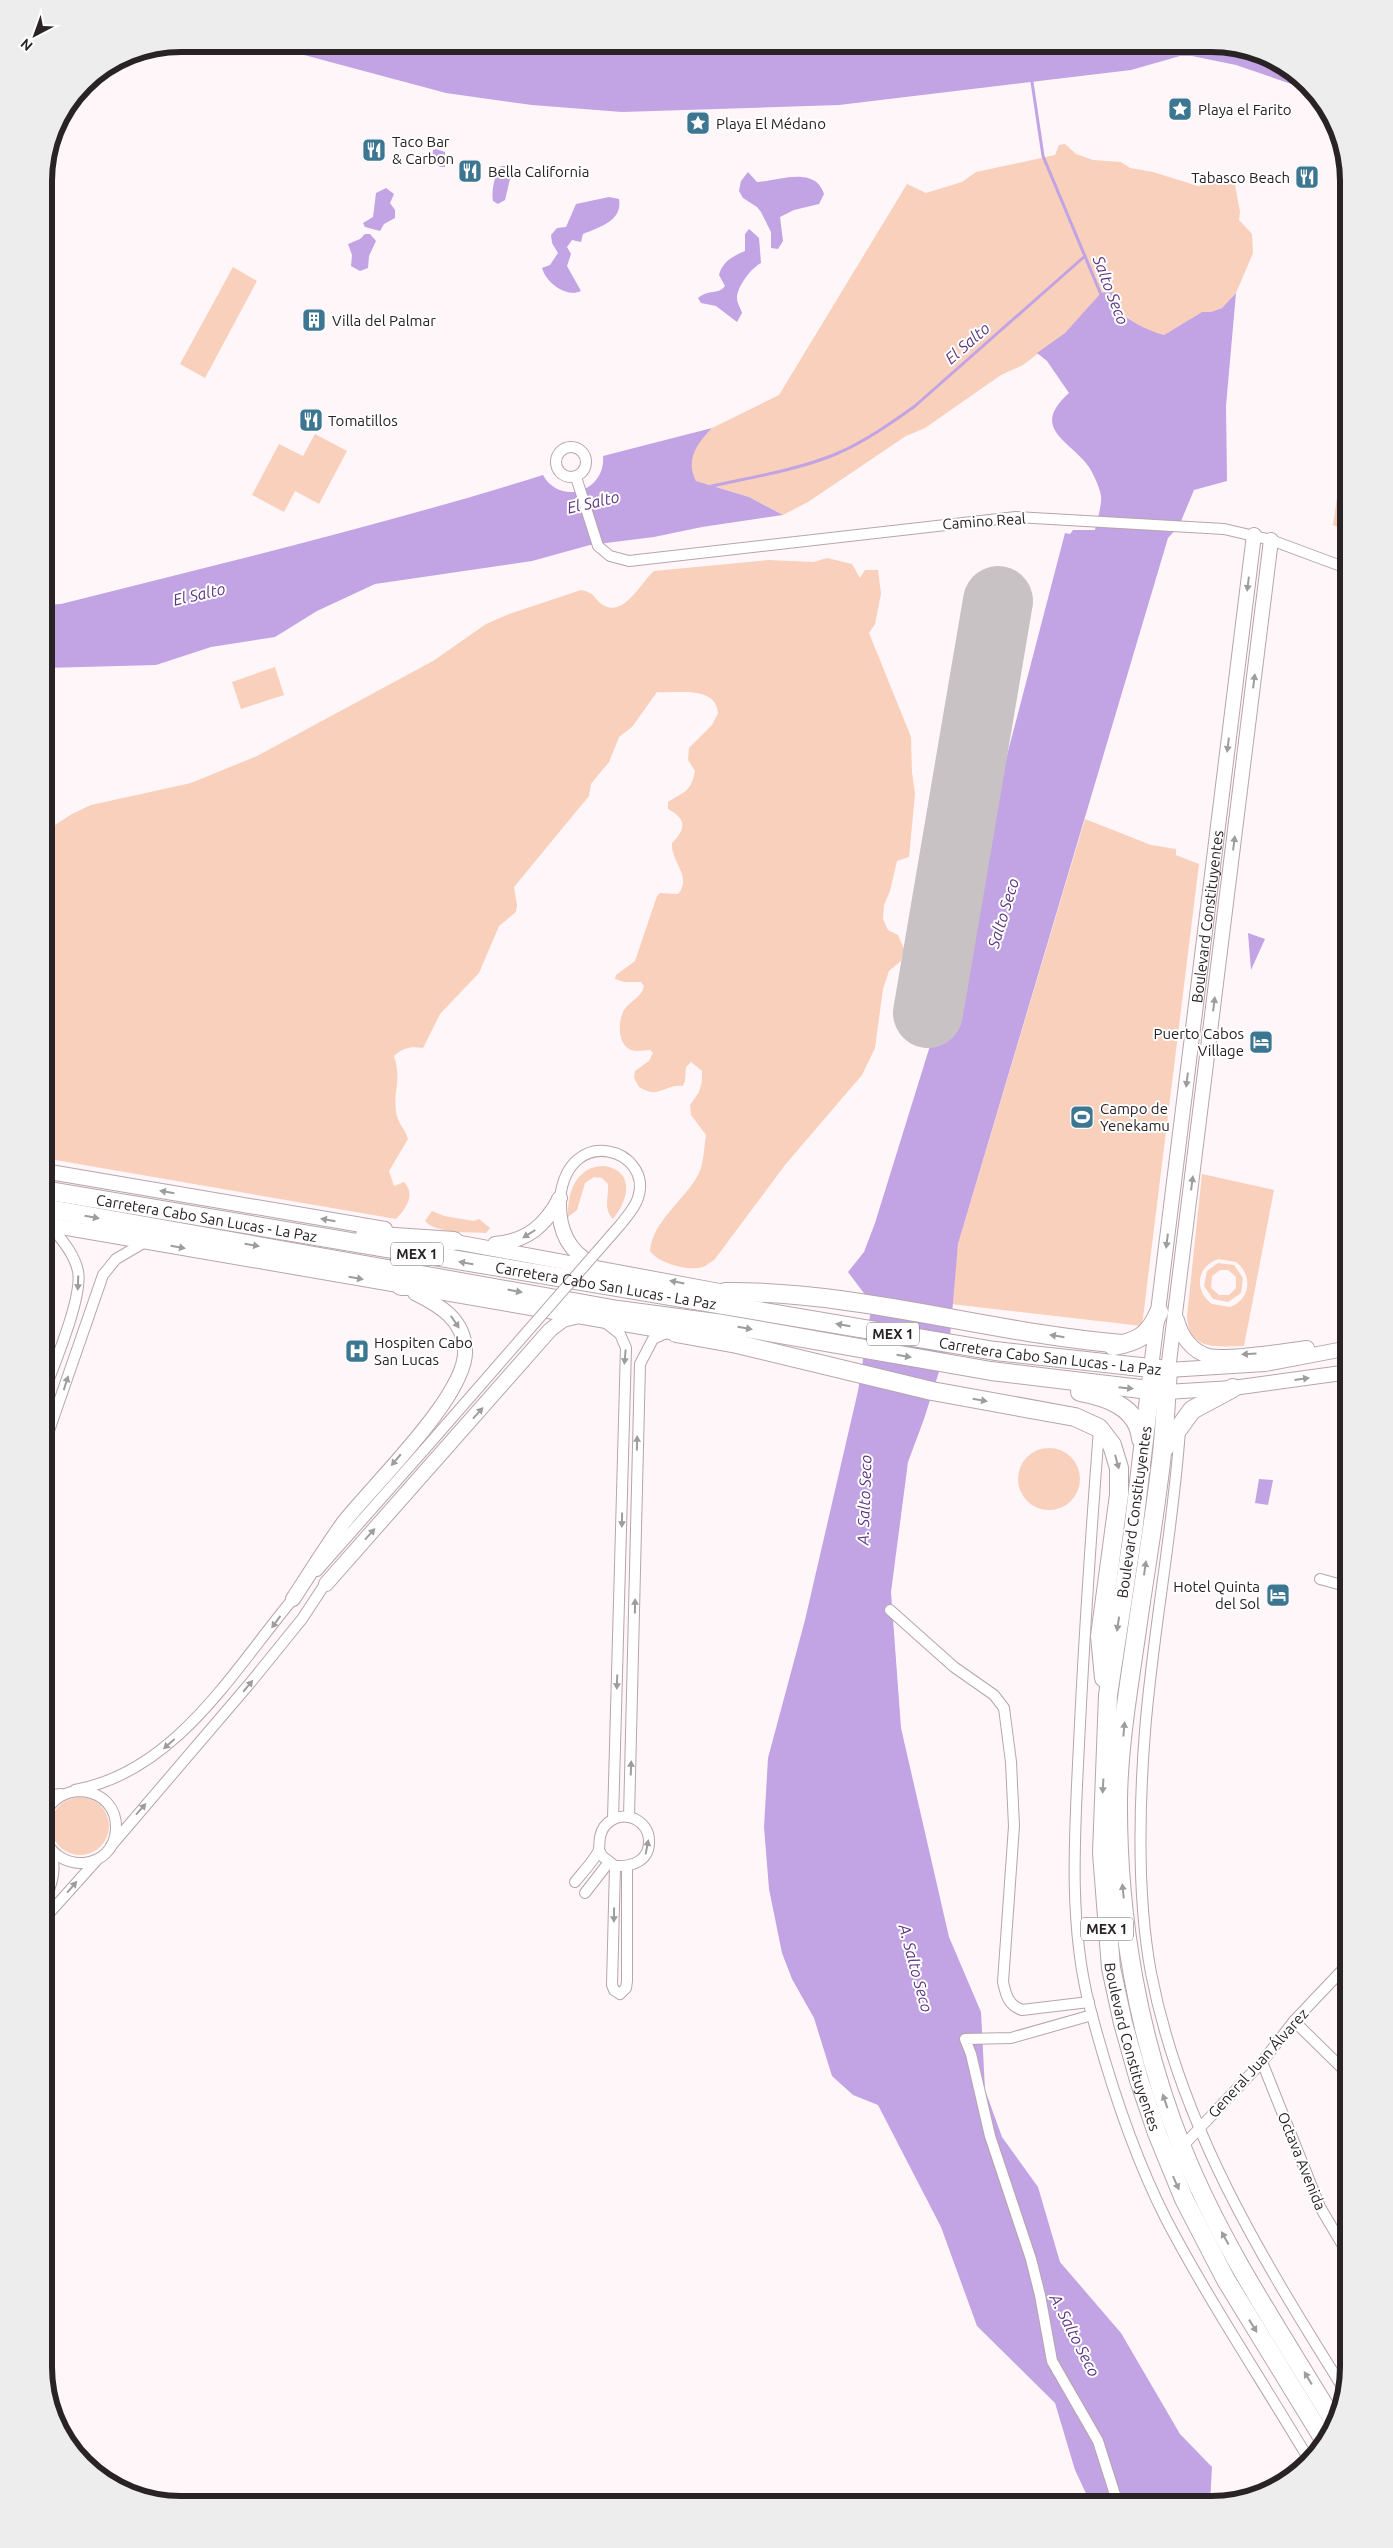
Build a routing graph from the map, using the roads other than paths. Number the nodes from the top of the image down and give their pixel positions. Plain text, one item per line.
1 (576, 477) dead end
2 (1254, 535) junction
3 (1271, 540) junction
4 (1340, 566) edge
5 (53, 1172) edge
6 (53, 1191) edge
7 (560, 1198) junction
8 (53, 1209) edge
9 (53, 1226) edge
10 (267, 1227) junction
11 (53, 1231) edge
12 (454, 1241) junction
13 (145, 1242) junction
14 (478, 1246) junction
15 (598, 1266) junction
16 (401, 1286) junction
17 (492, 1286) junction
18 (725, 1292) junction
19 (1167, 1313) junction
20 (787, 1316) junction
21 (584, 1317) junction
22 (601, 1320) junction
23 (723, 1324) junction
24 (672, 1332) junction
25 (1340, 1342) edge
26 (1122, 1344) junction
27 (1340, 1350) edge
28 (1026, 1355) junction
29 (52, 1367) edge
30 (1160, 1369) junction
31 (1340, 1373) edge
32 (1012, 1374) junction
33 (1233, 1388) junction
34 (1158, 1391) junction
35 (52, 1421) edge
36 (1181, 1424) junction
37 (1099, 1428) junction
38 (1141, 1450) junction
39 (1162, 1453) junction
40 (365, 1519) junction
41 (621, 1560) junction
42 (636, 1562) junction
43 (1320, 1579) dead end
44 (326, 1584) junction
45 (1340, 1585) edge
46 (293, 1599) junction
47 (890, 1610) dead end
48 (1108, 1695) junction
49 (615, 1742) junction
50 (632, 1742) junction
51 (71, 1791) junction
52 (52, 1794) edge
53 (52, 1802) edge
54 (629, 1817) junction
55 (613, 1819) junction
56 (111, 1846) junction
57 (52, 1850) edge
58 (599, 1850) junction
59 (102, 1856) junction
60 (52, 1860) edge
61 (612, 1864) junction
62 (627, 1866) junction
63 (52, 1875) edge
64 (575, 1882) dead end
65 (585, 1894) dead end
66 (52, 1910) edge
67 (1340, 1972) edge
68 (1089, 2002) junction
69 (1092, 2015) junction
70 (1294, 2021) junction
71 (1262, 2062) junction
72 (1340, 2066) edge
73 (1198, 2130) junction
74 (1182, 2147) junction
75 (1168, 2162) junction
76 (1340, 2241) edge
77 (1339, 2380) edge
78 (1331, 2416) edge
79 (1321, 2435) edge
80 (1306, 2455) edge
81 (1115, 2496) edge

1 - 2 street, Camino Real
2 - 3 street, Camino Real
2 -> 19 main road, Boulevard Constituyentes
3 - 4 street, Camino Real
19 -> 3 main road, Boulevard Constituyentes
12 -> 5 main road
6 - 10 highway, Carretera Cabo San Lucas - La Paz / MEX 1
7 -> 14 main road
7 - 15 main road
7 - 40 street, bridge
8 -> 17 highway, Carretera Cabo San Lucas - La Paz / MEX 1
9 - 13 main road
10 - 12 highway
20 -> 10 highway, Carretera Cabo San Lucas - La Paz / MEX 1
11 -> 29 street
12 - 14 main road
13 -> 16 main road
35 -> 13 street
14 - 15 main road
18 -> 15 main road
16 - 17 highway
16 - 21 main road
16 -> 46 main road
17 -> 23 highway, Carretera Cabo San Lucas - La Paz / MEX 1
18 - 20 highway
26 -> 18 highway
25 -> 19 main road
19 - 26 highway
19 - 30 main road, Boulevard Constituyentes
28 -> 20 highway, Carretera Cabo San Lucas - La Paz / MEX 1
21 - 22 main road
44 -> 21 main road
22 - 24 main road
22 -> 41 street
23 - 24 highway
23 -> 32 highway, Carretera Cabo San Lucas - La Paz / MEX 1
24 -> 37 highway
42 -> 24 street
26 - 28 highway
27 - 30 main road
28 - 30 highway, Carretera Cabo San Lucas - La Paz / MEX 1
30 - 34 highway, Boulevard Constituyentes / MEX 1
33 -> 31 main road
32 -> 34 highway, Carretera Cabo San Lucas - La Paz / MEX 1
32 - 38 highway, MEX 1
33 - 34 main road
33 - 36 highway
34 - 38 highway, Boulevard Constituyentes / MEX 1
34 - 39 highway, Boulevard Constituyentes / MEX 1
36 - 39 highway
36 - 73 street
37 -> 48 highway
37 - 68 street
38 -> 48 highway, Boulevard Constituyentes / MEX 1
74 -> 39 highway, Boulevard Constituyentes / MEX 1
40 - 44 street
40 - 46 street
41 - 42 street
41 -> 49 street
50 -> 42 street
43 - 45 street
56 -> 44 street
46 -> 51 street
47 - 68 street
48 -> 75 highway, Boulevard Constituyentes / MEX 1
49 - 50 street
49 - 55 street
54 -> 50 street
51 - 52 street
51 - 53 street
51 - 56 street
54 - 55 street
62 -> 54 street
55 - 58 street
56 - 59 street
57 - 59 street
58 - 61 street
58 - 64 street
66 -> 59 street
60 - 63 street
61 - 62 street
61 -> 62 street
61 - 65 street
67 - 70 street, General Juan Álvarez
68 - 69 street
69 - 80 street
69 - 81 street
70 - 71 street, General Juan Álvarez
70 - 72 street
71 - 73 street, General Juan Álvarez
71 - 76 street, Octava Avenida
73 - 74 street, General Juan Álvarez
73 - 77 street
74 - 75 street, General Juan Álvarez
78 -> 74 highway, Boulevard Constituyentes / MEX 1
75 -> 79 highway, Boulevard Constituyentes / MEX 1

